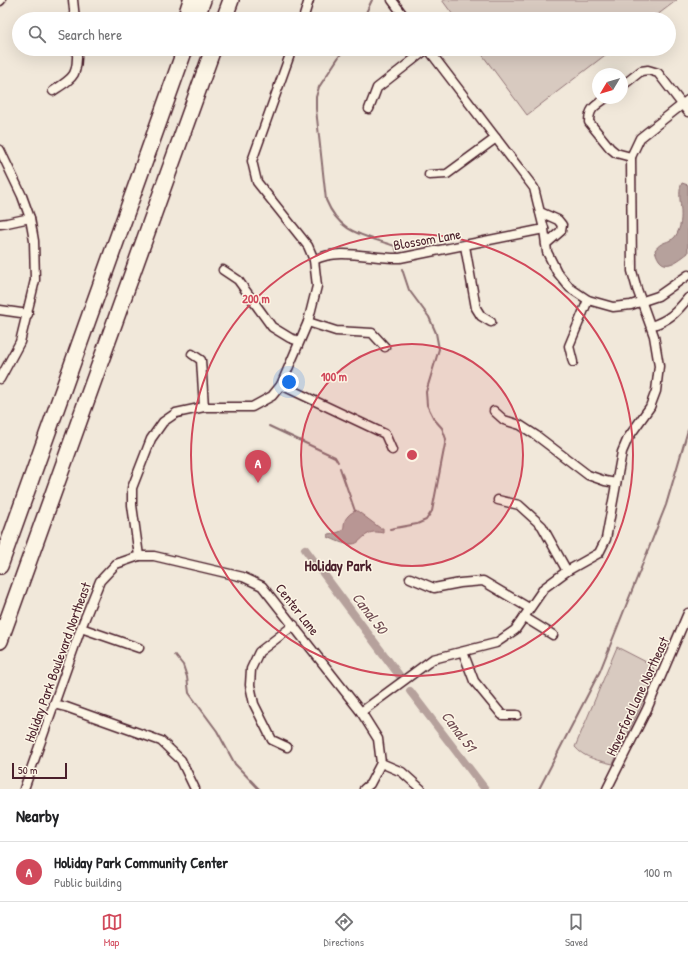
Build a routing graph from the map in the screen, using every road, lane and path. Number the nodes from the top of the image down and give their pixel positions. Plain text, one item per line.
1 (73, 0) edge
2 (191, 0) edge
3 (203, 0) edge
4 (231, 0) edge
5 (309, 0) edge
6 (392, 0) edge
7 (74, 12) edge
8 (187, 12) edge
9 (199, 12) edge
10 (227, 12) edge
11 (305, 12) edge
12 (401, 12) edge
13 (77, 56) edge
14 (179, 56) edge
15 (183, 56) edge
16 (210, 56) edge
17 (290, 56) edge
18 (418, 56) edge
19 (432, 56) edge
20 (176, 76) junction
21 (628, 81) edge
22 (53, 91) dead end
23 (685, 102) edge
24 (598, 104) edge
25 (369, 109) dead end
26 (688, 112) edge
27 (496, 138) junction
28 (0, 150) edge
29 (631, 157) junction
30 (429, 175) dead end
31 (540, 212) junction
32 (30, 218) junction
33 (0, 224) edge
34 (544, 229) junction
35 (546, 244) junction
36 (465, 246) junction
37 (314, 260) junction
38 (223, 270) dead end
39 (688, 275) edge
40 (688, 298) edge
41 (588, 300) junction
42 (642, 302) junction
43 (0, 310) edge
44 (28, 314) junction
45 (308, 322) junction
46 (491, 322) dead end
47 (651, 326) junction
48 (299, 342) junction
49 (385, 347) dead end
50 (192, 354) dead end
51 (573, 362) dead end
52 (0, 379) edge
53 (281, 385) junction
54 (204, 407) junction
55 (494, 411) dead end
56 (392, 450) dead end
57 (616, 483) junction
58 (498, 500) dead end
59 (139, 556) junction
60 (0, 566) edge
61 (567, 571) junction
62 (410, 578) dead end
63 (529, 608) junction
64 (688, 613) edge
65 (524, 617) junction
66 (294, 625) junction
67 (81, 628) junction
68 (553, 635) dead end
69 (0, 641) edge
70 (139, 648) dead end
71 (463, 652) junction
72 (54, 704) junction
73 (361, 712) junction
74 (517, 715) dead end
75 (287, 747) dead end
76 (381, 763) junction
77 (24, 789) edge
78 (195, 789) edge
79 (364, 789) edge
80 (421, 789) edge
81 (607, 789) edge

1 - 7 street
2 - 8 highway
3 - 9 highway
4 - 10 highway
5 - 11 street
6 - 12 street
13 - 22 street
14 - 20 highway
15 - 20 highway
16 - 69 highway
17 - 37 street
18 - 25 street
19 - 27 street
20 - 60 highway
21 - 23 street
23 - 26 street
23 - 29 street
24 - 29 street
27 - 30 street
27 - 31 street
28 - 32 street
29 - 42 street
31 - 34 street
31 - 35 street
32 - 33 street
32 - 44 street
34 - 35 street
34 - 36 street, Blossom Lane
35 - 41 street
36 - 37 street, Blossom Lane
36 - 46 street
37 - 45 street
38 - 48 street
39 - 42 street
40 - 47 street
41 - 42 street
41 - 51 street
42 - 47 street
43 - 44 street
44 - 52 street
45 - 48 street
45 - 49 street
47 - 57 street
48 - 53 street
50 - 54 street
53 - 54 street
53 - 56 street
54 - 59 street
55 - 57 street
57 - 61 street
58 - 61 street
59 - 66 street, Center Lane
59 - 67 street, Holiday Park Boulevard Northeast
61 - 63 street
62 - 63 street
63 - 65 street
64 - 81 street, Haverford Lane Northeast
65 - 68 street
65 - 71 street
66 - 73 street, Center Lane
66 - 75 street
67 - 70 street
67 - 72 street, Holiday Park Boulevard Northeast
71 - 73 street
71 - 74 street
72 - 77 street, Holiday Park Boulevard Northeast
72 - 78 street
73 - 76 street
76 - 79 street
76 - 80 street

